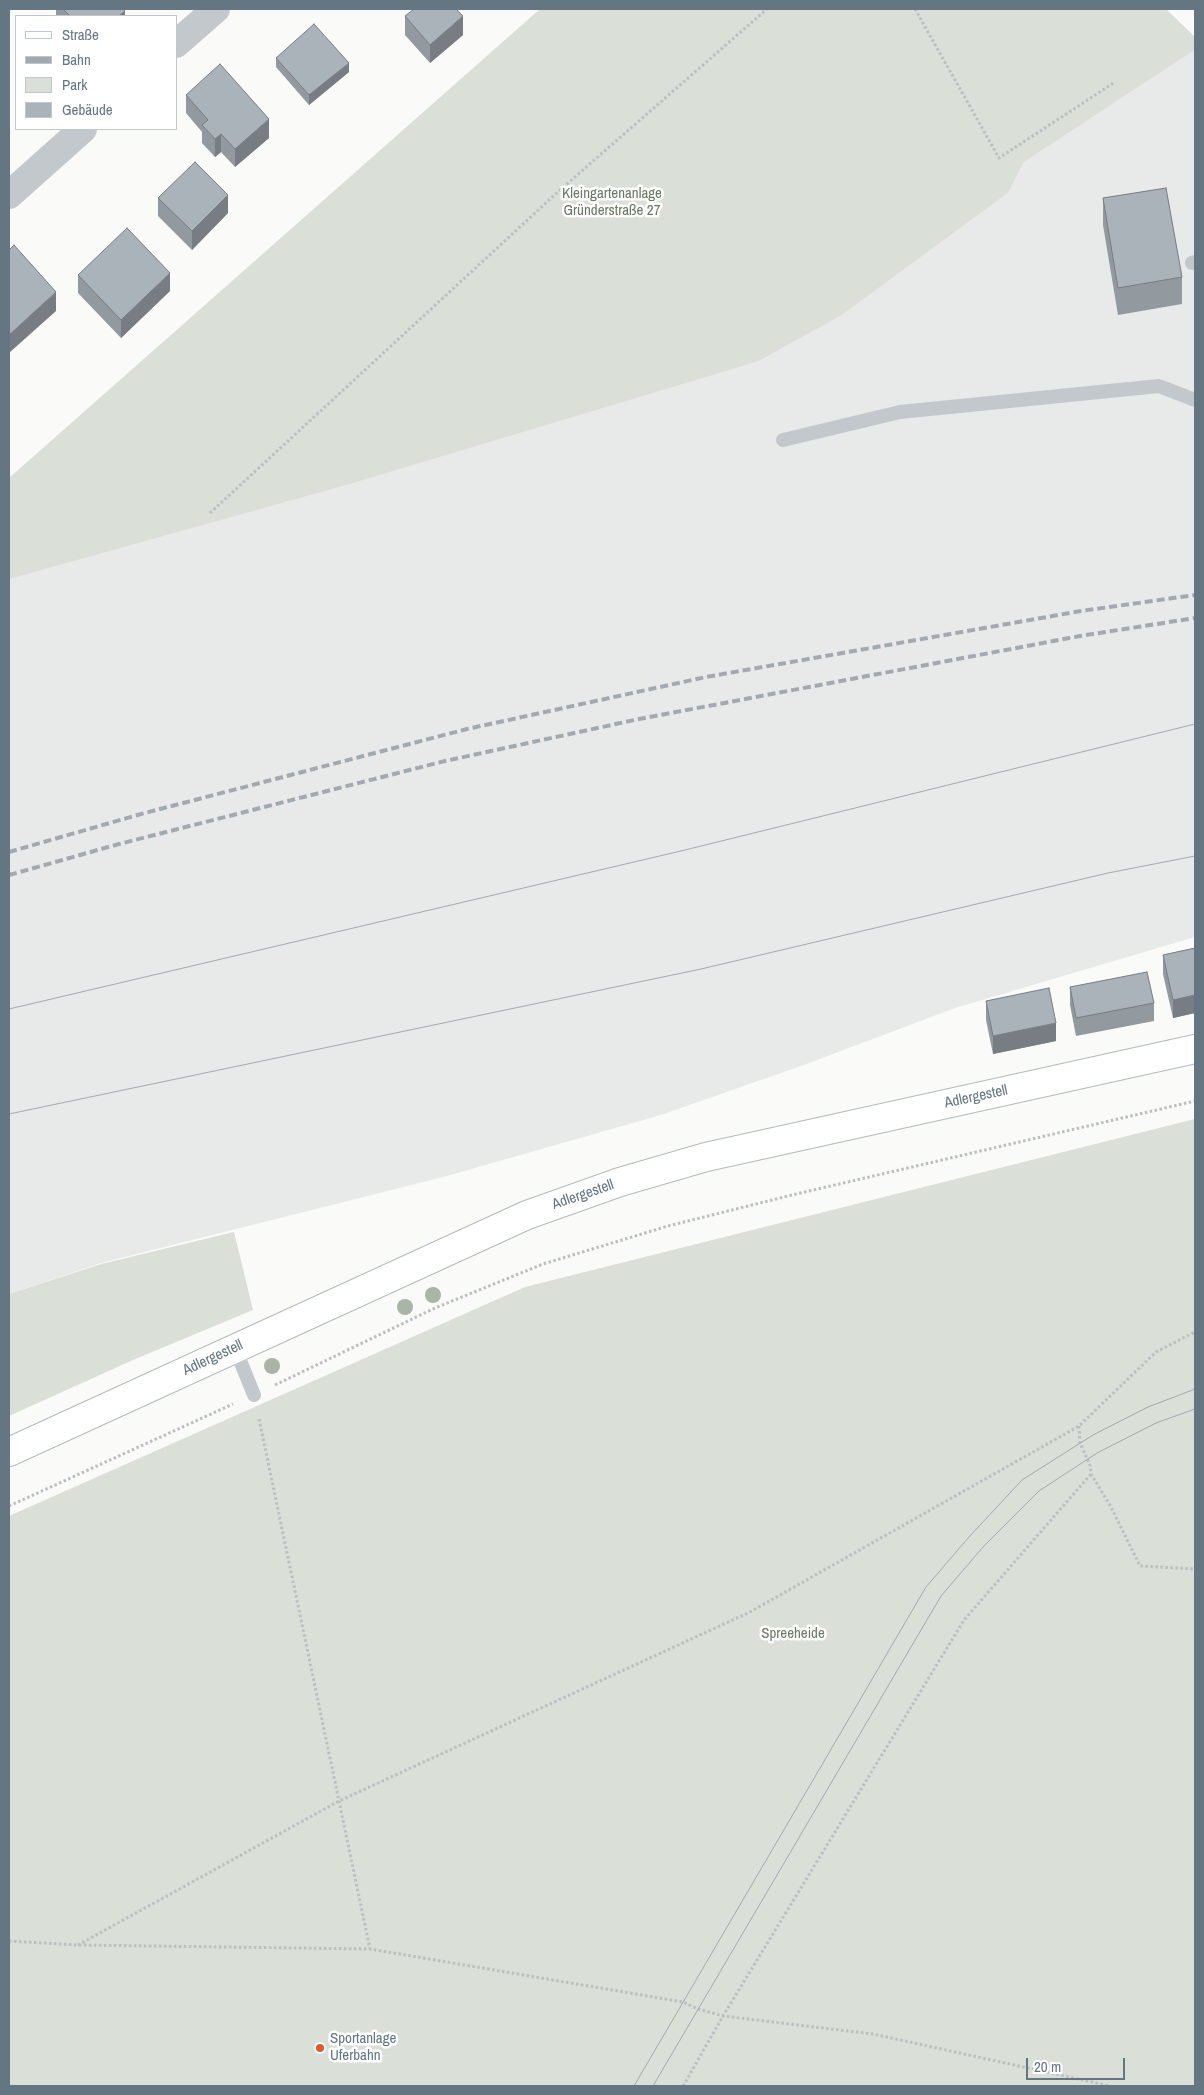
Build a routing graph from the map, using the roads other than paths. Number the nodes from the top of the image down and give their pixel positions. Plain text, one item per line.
1 (216, 9) edge
2 (178, 42) edge
3 (82, 130) edge
4 (9, 196) edge
5 (1195, 400) edge
6 (783, 440) dead end
7 (1195, 1049) edge
8 (234, 1348) junction
9 (254, 1395) road end
10 (9, 1452) edge

1 - 2 street
3 - 4 street
5 - 6 lane
7 - 8 main road, Adlergestell
8 - 9 lane
8 - 10 main road, Adlergestell

